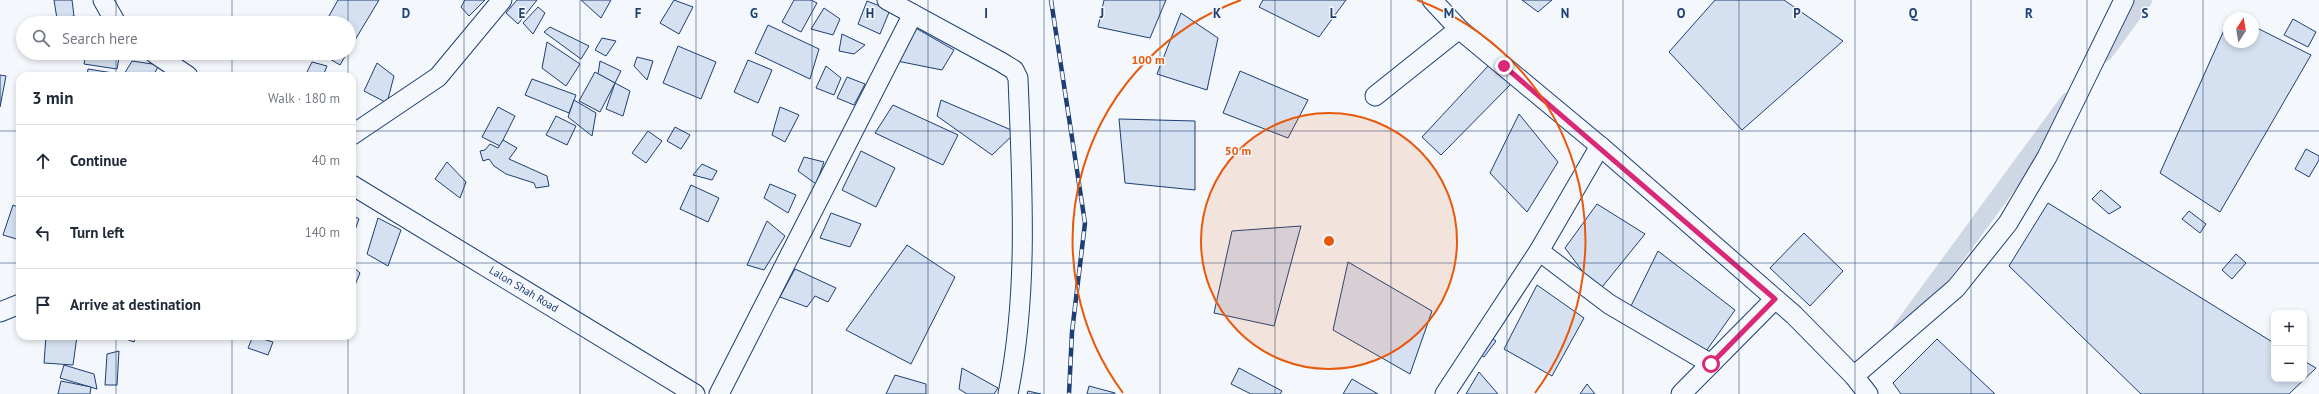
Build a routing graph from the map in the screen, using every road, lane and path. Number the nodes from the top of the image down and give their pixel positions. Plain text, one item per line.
1 (103, 0) edge
2 (502, 0) edge
3 (887, 0) edge
4 (1432, 0) edge
5 (2124, 0) edge
6 (913, 14) junction
7 (112, 16) edge
8 (1459, 29) junction
9 (164, 60) edge
10 (182, 72) edge
11 (1375, 96) dead end
12 (356, 132) edge
13 (1600, 146) junction
14 (356, 187) edge
15 (1539, 251) junction
16 (1775, 299) junction
17 (16, 306) edge
18 (0, 312) edge
19 (1711, 364) junction
20 (1854, 376) junction
21 (695, 394) edge
22 (719, 394) edge
23 (1008, 394) edge
24 (1445, 394) edge
25 (1681, 394) edge
26 (1868, 394) edge

1 - 7 street
2 - 12 street
3 - 6 street
4 - 8 street
5 - 20 street
6 - 22 street
6 - 23 street
8 - 11 street
8 - 13 street
9 - 10 street
13 - 15 street
13 - 16 street
14 - 21 street, Lalon Shah Road
15 - 19 street
15 - 24 street
16 - 19 street
16 - 20 street
17 - 18 street
19 - 25 street
20 - 26 street

